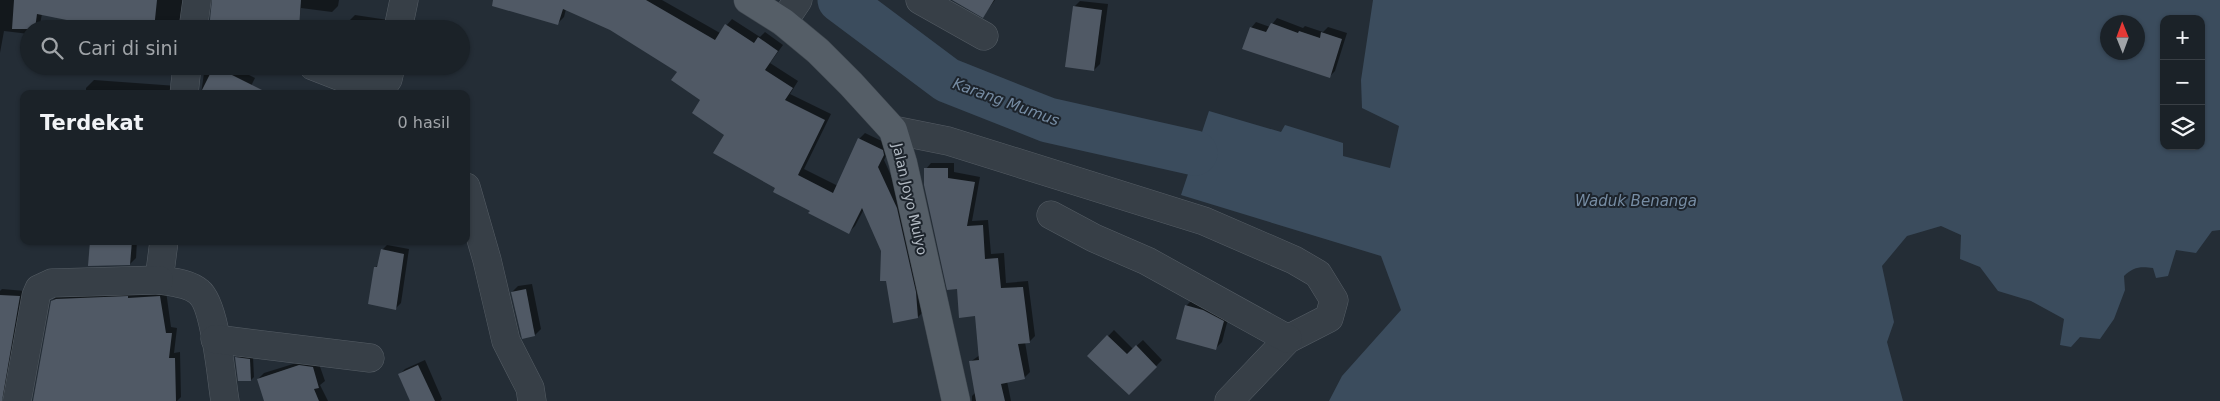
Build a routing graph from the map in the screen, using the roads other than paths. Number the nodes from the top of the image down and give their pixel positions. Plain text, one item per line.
1 (197, 0) edge
2 (404, 0) edge
3 (748, 0) edge
4 (920, 0) edge
5 (793, 8) edge
6 (194, 20) edge
7 (400, 20) edge
8 (984, 36) dead end
9 (187, 75) edge
10 (336, 75) edge
11 (389, 75) edge
12 (185, 90) edge
13 (893, 130) junction
14 (470, 201) edge
15 (1051, 215) dead end
16 (163, 245) edge
17 (159, 280) junction
18 (215, 339) junction
19 (1288, 339) junction
20 (370, 358) dead end
21 (17, 401) edge
22 (225, 401) edge
23 (532, 401) edge
24 (956, 401) edge
25 (1229, 401) edge

1 - 6 street
2 - 7 street
3 - 5 main road, Jalan Joyo Mulyo
4 - 8 street
5 - 13 main road, Jalan Joyo Mulyo
9 - 12 street
10 - 11 street
13 - 19 street
13 - 24 main road, Jalan Joyo Mulyo
14 - 23 street
15 - 19 street
16 - 17 street
17 - 18 street
17 - 21 street
18 - 20 street
18 - 22 street
19 - 25 street

